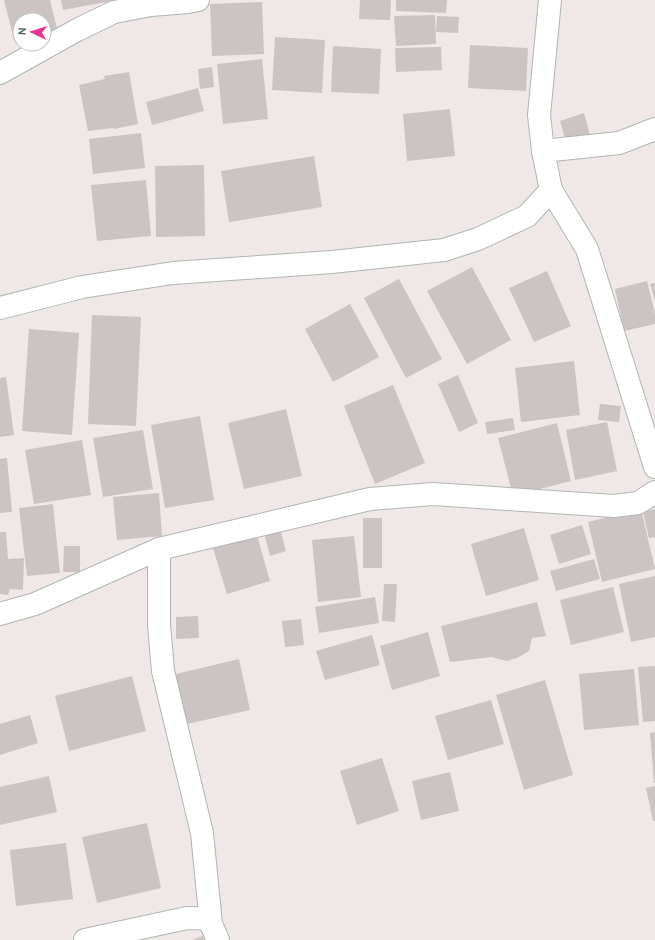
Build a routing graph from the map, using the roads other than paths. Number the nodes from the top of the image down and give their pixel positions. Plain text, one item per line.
1 (198, 0) edge
2 (550, 0) edge
3 (0, 73) edge
4 (655, 129) edge
5 (543, 151) junction
6 (551, 190) junction
7 (0, 308) edge
8 (655, 467) edge
9 (655, 492) edge
10 (159, 549) junction
11 (0, 614) edge
12 (214, 932) edge
13 (85, 940) edge

1 - 3 street
2 - 5 street
4 - 5 street
5 - 6 street
6 - 7 street
6 - 8 street
9 - 10 street
10 - 11 street
10 - 12 street
12 - 13 street

